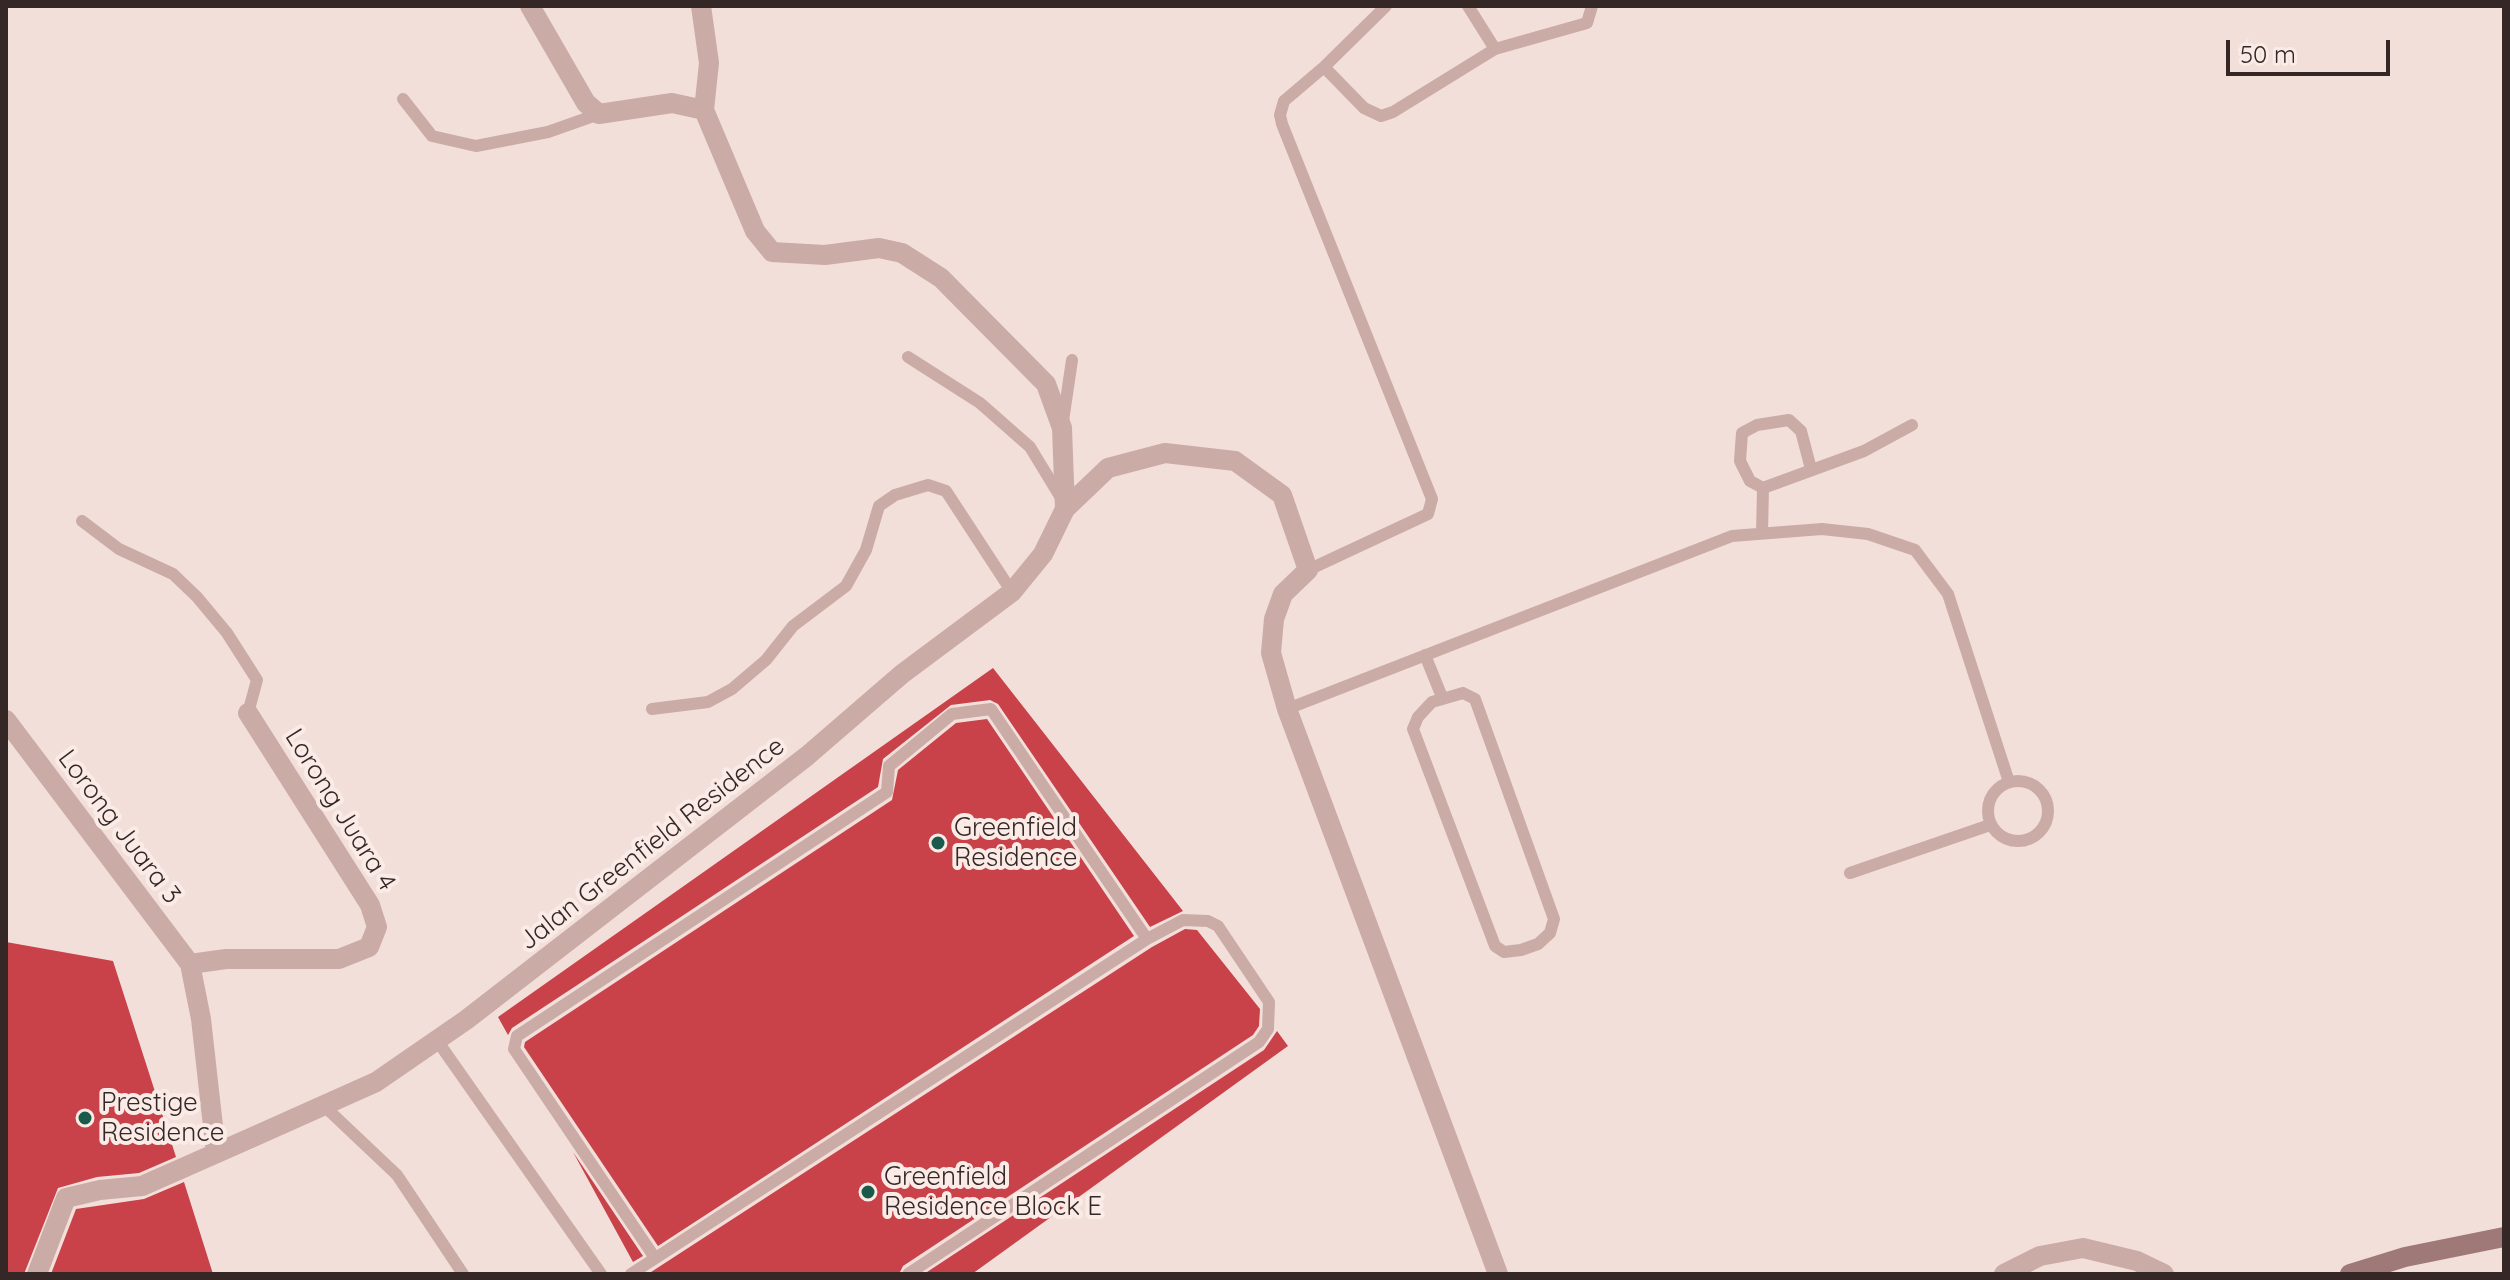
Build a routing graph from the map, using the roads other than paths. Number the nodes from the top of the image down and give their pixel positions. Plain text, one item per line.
1 (530, 6) edge
2 (701, 6) edge
3 (1386, 6) edge
4 (1468, 6) edge
5 (1592, 6) edge
6 (1495, 49) junction
7 (1324, 67) junction
8 (403, 99) dead end
9 (704, 110) junction
10 (599, 114) junction
11 (908, 357) dead end
12 (1072, 360) dead end
13 (1912, 425) dead end
14 (1062, 428) junction
15 (1811, 469) junction
16 (1763, 488) junction
17 (1065, 509) junction
18 (82, 521) dead end
19 (1762, 533) junction
20 (1308, 570) junction
21 (1012, 592) junction
22 (1425, 655) junction
23 (1442, 697) junction
24 (652, 709) dead end
25 (1287, 709) junction
26 (248, 713) joint
27 (7, 724) edge
28 (2009, 782) junction
29 (1990, 825) junction
30 (1850, 873) dead end
31 (1147, 939) junction
32 (190, 964) junction
33 (436, 1039) junction
34 (323, 1105) junction
35 (216, 1153) junction
36 (2502, 1238) edge
37 (655, 1258) junction
38 (37, 1274) edge
39 (463, 1274) edge
40 (601, 1274) edge
41 (631, 1274) edge
42 (908, 1274) edge
43 (1498, 1274) edge
44 (2004, 1274) edge
45 (2164, 1274) edge
46 (2350, 1274) edge

1 - 10 street
2 - 9 street
3 - 7 lane
4 - 6 lane
5 - 6 lane
6 - 7 lane
7 - 20 lane
8 - 10 lane
9 - 10 street
9 - 14 street
11 - 17 lane
12 - 14 lane
13 - 15 lane
14 - 17 street
15 - 16 lane
15 - 16 lane
16 - 19 lane
17 - 20 street
17 - 21 street, Jalan Greenfield Residence
18 - 26 lane
19 - 22 lane
19 - 28 lane
20 - 25 street
21 - 24 lane
21 - 33 street, Jalan Greenfield Residence
22 - 23 lane
22 - 25 lane
23 - 23 lane
25 - 43 street
26 - 32 street, Lorong Juara 4
27 - 32 street, Lorong Juara 3
28 - 29 lane
28 - 29 lane
29 - 30 lane
31 - 37 lane
31 - 37 lane
31 - 42 lane
32 - 35 street
33 - 34 street, Jalan Greenfield Residence
33 - 40 lane
34 - 35 street, Jalan Greenfield Residence
34 - 39 lane
35 - 38 street, Jalan Greenfield Residence
36 - 46 main road
37 - 41 lane
44 - 45 street

